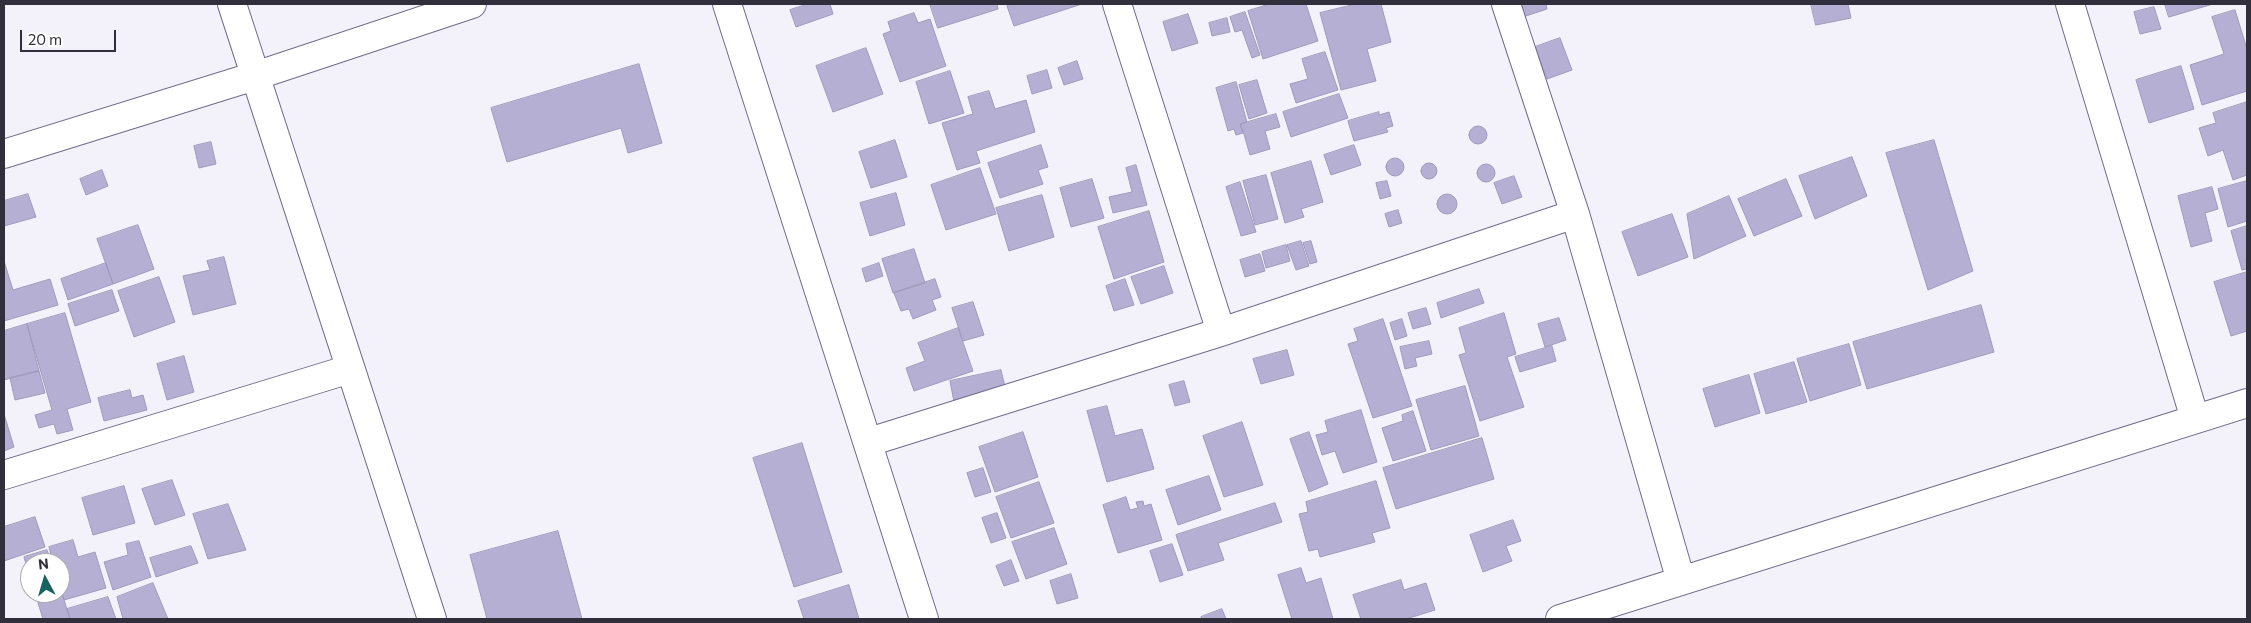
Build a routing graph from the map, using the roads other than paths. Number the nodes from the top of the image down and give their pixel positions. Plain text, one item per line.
1 (232, 4) edge
2 (472, 4) edge
3 (727, 4) edge
4 (1117, 4) edge
5 (1506, 4) edge
6 (2070, 4) edge
7 (255, 76) junction
8 (4, 154) edge
9 (1575, 214) junction
10 (1221, 332) junction
11 (350, 369) junction
12 (2247, 403) edge
13 (2195, 419) junction
14 (869, 442) junction
15 (4, 475) edge
16 (1681, 581) junction
17 (432, 619) edge
18 (924, 619) edge
19 (1560, 619) edge

1 - 7 street
2 - 7 street
3 - 14 street
4 - 10 street
5 - 9 street
6 - 13 street
7 - 8 street
7 - 11 street
9 - 10 street
9 - 16 street
10 - 14 street
11 - 15 street
11 - 17 street
12 - 13 street
13 - 16 street
14 - 18 street
16 - 19 street

